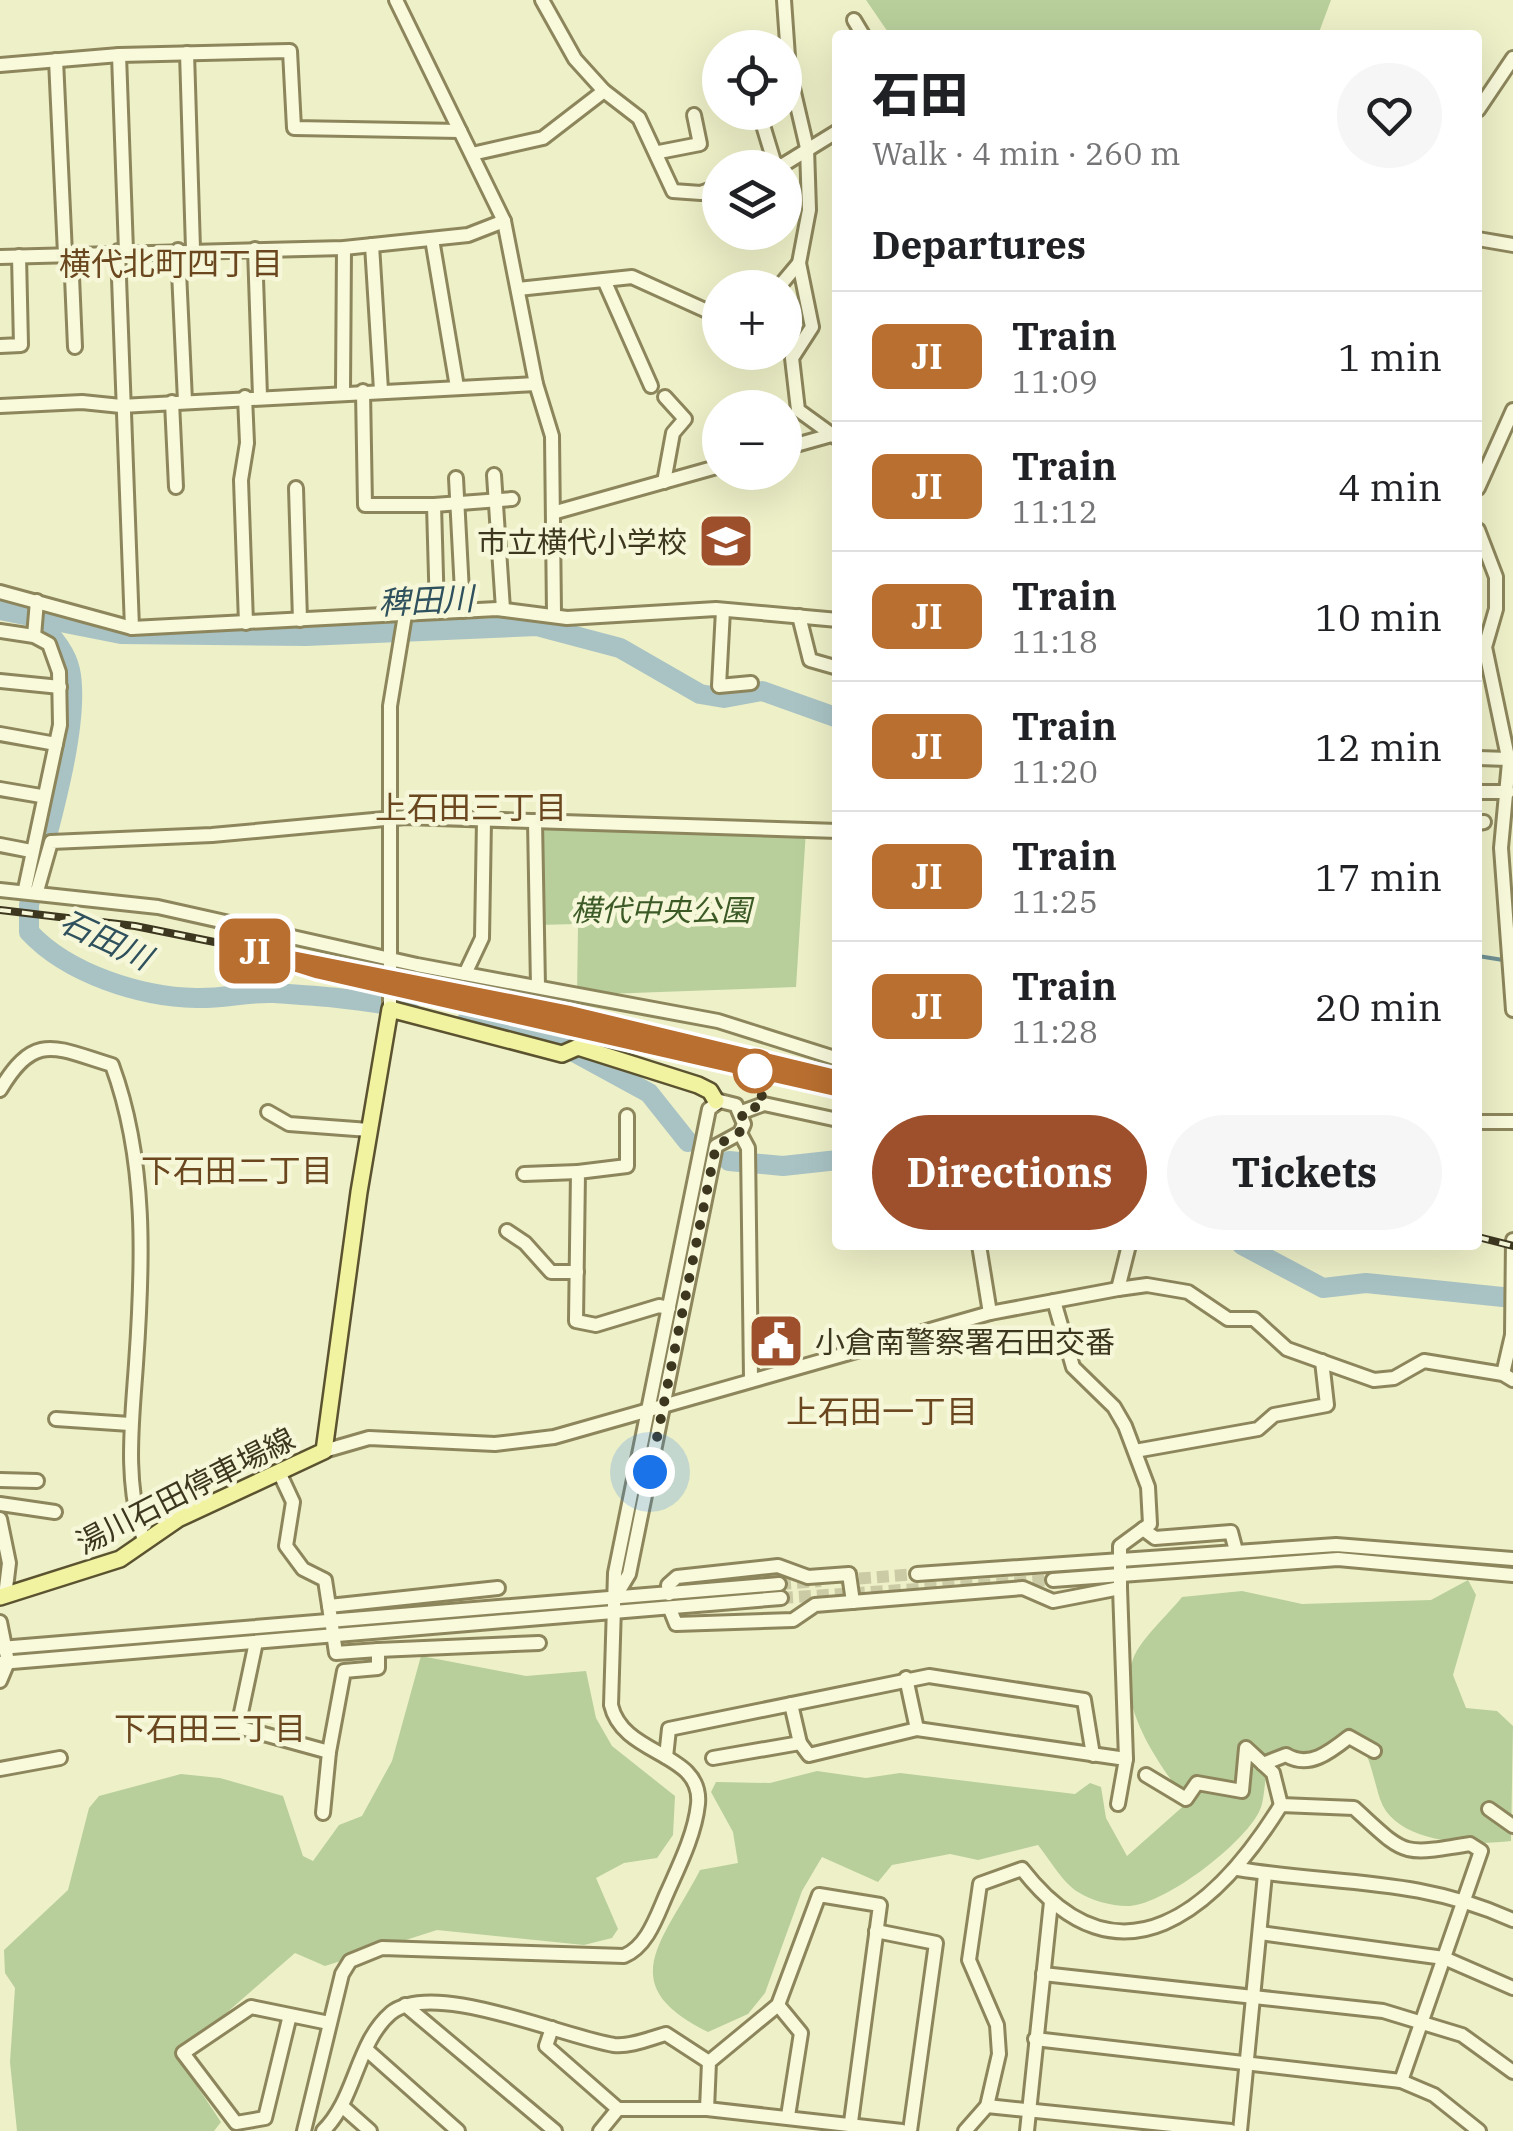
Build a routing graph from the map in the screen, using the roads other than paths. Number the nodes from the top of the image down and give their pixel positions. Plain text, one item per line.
1 (396, 0) edge
2 (542, 0) edge
3 (784, 0) edge
4 (854, 20) dead end
5 (859, 30) edge
6 (187, 53) junction
7 (119, 55) junction
8 (1513, 58) edge
9 (56, 60) junction
10 (0, 65) edge
11 (604, 91) junction
12 (1482, 104) edge
13 (694, 115) dead end
14 (460, 131) junction
15 (832, 134) edge
16 (807, 148) junction
17 (802, 151) edge
18 (659, 152) junction
19 (472, 154) junction
20 (702, 194) edge
21 (504, 221) junction
22 (432, 239) junction
23 (1482, 240) edge
24 (372, 245) junction
25 (1513, 246) edge
26 (344, 248) junction
27 (185, 249) junction
28 (255, 249) junction
29 (122, 251) junction
30 (68, 254) junction
31 (19, 256) junction
32 (0, 257) edge
33 (799, 264) junction
34 (794, 270) edge
35 (604, 280) junction
36 (518, 289) junction
37 (702, 309) edge
38 (0, 346) edge
39 (75, 347) dead end
40 (536, 384) junction
41 (651, 386) dead end
42 (457, 387) junction
43 (363, 390) junction
44 (381, 390) junction
45 (343, 391) junction
46 (260, 396) junction
47 (665, 397) dead end
48 (244, 398) junction
49 (178, 402) junction
50 (0, 406) edge
51 (120, 406) junction
52 (1513, 410) edge
53 (1509, 431) edge
54 (832, 432) edge
55 (832, 436) edge
56 (802, 444) edge
57 (1482, 461) edge
58 (702, 471) edge
59 (494, 474) dead end
60 (456, 478) dead end
61 (1482, 481) edge
62 (664, 482) junction
63 (176, 487) dead end
64 (296, 488) dead end
65 (512, 499) dead end
66 (496, 501) junction
67 (458, 503) junction
68 (434, 504) junction
69 (556, 512) junction
70 (1482, 540) edge
71 (0, 592) edge
72 (36, 602) junction
73 (503, 609) junction
74 (463, 610) junction
75 (723, 610) junction
76 (437, 612) junction
77 (554, 614) junction
78 (405, 615) junction
79 (799, 616) junction
80 (832, 619) edge
81 (300, 620) junction
82 (246, 622) junction
83 (132, 628) junction
84 (0, 630) edge
85 (34, 636) junction
86 (832, 666) edge
87 (0, 682) edge
88 (751, 683) dead end
89 (60, 687) junction
90 (0, 734) edge
91 (56, 744) junction
92 (1482, 758) edge
93 (1508, 759) junction
94 (0, 790) edge
95 (1482, 792) edge
96 (1508, 792) junction
97 (41, 796) junction
98 (388, 818) junction
99 (1506, 819) edge
100 (484, 820) junction
101 (535, 822) junction
102 (832, 831) edge
103 (0, 846) edge
104 (31, 851) junction
105 (0, 890) edge
106 (31, 890) junction
107 (392, 959) junction
108 (465, 974) junction
109 (538, 988) junction
110 (390, 1009) junction
111 (1513, 1010) edge
112 (832, 1057) edge
113 (0, 1090) edge
114 (716, 1101) junction
115 (268, 1112) dead end
116 (742, 1112) junction
117 (627, 1116) dead end
118 (832, 1119) edge
119 (1482, 1122) edge
120 (1513, 1122) edge
121 (369, 1130) junction
122 (740, 1134) junction
123 (578, 1172) junction
124 (524, 1174) dead end
125 (507, 1231) dead end
126 (1513, 1240) edge
127 (980, 1250) edge
128 (1127, 1250) edge
129 (577, 1272) junction
130 (1118, 1289) junction
131 (1513, 1293) edge
132 (1054, 1301) junction
133 (668, 1308) junction
134 (990, 1313) junction
135 (1322, 1361) junction
136 (1508, 1377) edge
137 (752, 1378) junction
138 (664, 1404) junction
139 (648, 1408) junction
140 (56, 1420) dead end
141 (130, 1424) junction
142 (324, 1451) junction
143 (1135, 1451) junction
144 (279, 1472) junction
145 (0, 1480) edge
146 (38, 1481) dead end
147 (0, 1504) edge
148 (55, 1512) dead end
149 (0, 1519) edge
150 (1143, 1529) junction
151 (144, 1540) junction
152 (1236, 1551) junction
153 (1118, 1559) junction
154 (1513, 1560) edge
155 (917, 1574) tunnel mouth
156 (1513, 1575) edge
157 (1053, 1580) tunnel mouth
158 (1120, 1581) junction
159 (498, 1588) dead end
160 (669, 1594) junction
161 (2, 1596) edge
162 (852, 1602) junction
163 (329, 1606) junction
164 (615, 1606) junction
165 (670, 1609) junction
166 (0, 1622) edge
167 (332, 1629) junction
168 (256, 1642) junction
169 (539, 1643) dead end
170 (378, 1650) junction
171 (4, 1655) edge
172 (906, 1678) junction
173 (0, 1681) edge
174 (790, 1704) junction
175 (918, 1729) junction
176 (800, 1743) junction
177 (1374, 1751) dead end
178 (329, 1752) junction
179 (1093, 1755) junction
180 (666, 1757) junction
181 (60, 1758) dead end
182 (713, 1758) dead end
183 (1126, 1759) junction
184 (1263, 1764) junction
185 (0, 1768) edge
186 (1146, 1775) dead end
187 (1118, 1804) dead end
188 (1281, 1805) junction
189 (1489, 1809) dead end
190 (323, 1812) dead end
191 (1513, 1826) edge
192 (1238, 1870) junction
193 (1266, 1874) junction
194 (1464, 1898) junction
195 (1050, 1902) junction
196 (1513, 1920) edge
197 (876, 1931) junction
198 (1260, 1933) junction
199 (1444, 1958) junction
200 (1043, 1974) junction
201 (1513, 1988) edge
202 (1253, 1997) junction
203 (405, 2005) junction
204 (778, 2005) junction
205 (290, 2015) junction
206 (1421, 2020) junction
207 (329, 2023) junction
208 (552, 2028) junction
209 (1035, 2039) junction
210 (368, 2051) junction
211 (709, 2062) junction
212 (1247, 2062) junction
213 (1513, 2072) edge
214 (1402, 2081) junction
215 (988, 2106) junction
216 (342, 2108) junction
217 (707, 2108) junction
218 (618, 2109) junction
219 (1029, 2112) junction
220 (788, 2116) junction
221 (851, 2122) junction
222 (232, 2127) edge
223 (304, 2131) edge
224 (323, 2131) edge
225 (370, 2131) edge
226 (458, 2131) edge
227 (554, 2131) edge
228 (600, 2131) edge
229 (906, 2131) edge
230 (965, 2131) edge
231 (1027, 2131) edge
232 (1231, 2131) edge
233 (1240, 2131) edge
234 (1479, 2131) edge

1 - 14 street
2 - 11 street
3 - 16 street
4 - 5 street
6 - 7 street
6 - 14 street
6 - 27 street
7 - 9 street
7 - 29 street
8 - 12 street
9 - 10 street
9 - 30 street
11 - 18 street
11 - 19 street
13 - 18 street
14 - 19 street
15 - 16 street
16 - 17 street
16 - 33 street
18 - 20 street
19 - 21 street
21 - 22 street
21 - 36 street
22 - 24 street
22 - 42 street
23 - 25 street
24 - 26 street
24 - 44 street
26 - 28 street
26 - 45 street
27 - 28 street
27 - 29 street
27 - 49 street
28 - 46 street
29 - 30 street
29 - 51 street
30 - 31 street
30 - 39 street
31 - 32 street
31 - 38 street
33 - 34 street
33 - 54 street
35 - 36 street
35 - 37 street
35 - 41 street
36 - 40 street
40 - 42 street
40 - 69 street
42 - 44 street
43 - 44 street
43 - 45 street
43 - 68 street
45 - 46 street
46 - 48 street
47 - 62 street
48 - 49 street
48 - 82 street
49 - 51 street
49 - 63 street
50 - 51 street
51 - 83 street
52 - 53 street
53 - 57 street
53 - 61 street
55 - 56 street
58 - 62 street
59 - 66 street
60 - 67 street
62 - 69 street
64 - 81 street
65 - 66 street
66 - 67 street
66 - 73 street
67 - 68 street
67 - 74 street
68 - 76 street
69 - 77 street
70 - 93 street
71 - 72 street
72 - 83 street
72 - 85 street
73 - 74 street
73 - 77 street
74 - 76 street
75 - 77 street
75 - 79 street
75 - 88 street
76 - 78 street
78 - 81 street
78 - 98 street
79 - 80 street
79 - 86 street
81 - 82 street
82 - 83 street
84 - 85 street
85 - 89 street
87 - 89 street
89 - 91 street
90 - 91 street
91 - 97 street
92 - 93 street
93 - 96 street
94 - 97 street
95 - 96 street
96 - 99 street
97 - 104 street
98 - 100 street
98 - 106 street
98 - 107 street
99 - 111 street
100 - 101 street
100 - 108 street
101 - 102 street
101 - 109 street
103 - 104 street
104 - 106 street
105 - 106 street
106 - 107 street
107 - 108 street
107 - 110 street
108 - 109 street
109 - 112 street
110 - 114 main road
110 - 121 main road, 湯川石田停車場線
113 - 141 street
114 - 116 street
114 - 133 street
115 - 121 street
116 - 118 street
116 - 122 street
117 - 123 street
119 - 120 street
121 - 142 main road, 湯川石田停車場線
122 - 137 street
122 - 138 street
123 - 124 street
123 - 129 street
125 - 129 street
126 - 131 street
127 - 134 street
128 - 130 street
129 - 133 street
130 - 132 street
130 - 135 street
131 - 136 street
132 - 134 street
132 - 143 street
133 - 139 street
134 - 137 street
135 - 136 street
135 - 143 street
137 - 138 street
138 - 139 street
138 - 164 street
139 - 142 street
139 - 164 street
140 - 141 street
141 - 151 street
142 - 144 main road, 湯川石田停車場線
143 - 150 street
144 - 151 main road, 湯川石田停車場線
144 - 163 street
145 - 146 street
147 - 148 street
149 - 161 street
150 - 152 street
150 - 153 street
151 - 161 main road, 湯川石田停車場線
152 - 153 street
152 - 154 street
153 - 155 street
153 - 158 street
156 - 158 street
157 - 158 street
158 - 162 street
158 - 183 street
159 - 163 street
160 - 162 street
160 - 164 street
160 - 165 street
162 - 165 street
163 - 167 street
164 - 165 street
164 - 167 street
164 - 180 street
166 - 171 street
167 - 168 street
167 - 170 street
167 - 171 street
168 - 171 street
168 - 178 street
169 - 170 street
170 - 178 street
171 - 173 street
172 - 174 street
172 - 175 street
172 - 179 street
174 - 176 street
174 - 180 street
175 - 176 street
175 - 179 street
176 - 182 street
177 - 184 street
178 - 190 street
179 - 183 street
180 - 207 street
181 - 185 street
183 - 187 street
184 - 186 street
184 - 188 street
188 - 192 street
188 - 194 street
189 - 191 street
192 - 193 street
192 - 195 street
193 - 194 street
193 - 198 street
194 - 196 street
194 - 199 street
195 - 200 street
195 - 215 street
197 - 204 street
197 - 221 street
197 - 229 street
198 - 199 street
198 - 202 street
199 - 201 street
199 - 206 street
200 - 202 street
200 - 209 street
202 - 206 street
202 - 212 street
203 - 208 street
203 - 210 street
203 - 227 street
204 - 211 street
204 - 220 street
205 - 207 street
205 - 222 street
205 - 222 street
206 - 213 street
206 - 214 street
207 - 223 street
208 - 211 street
208 - 218 street
209 - 212 street
209 - 219 street
210 - 216 street
210 - 226 street
211 - 217 street
212 - 214 street
212 - 233 street
214 - 234 street
215 - 219 street
215 - 230 street
216 - 224 street
216 - 225 street
217 - 218 street
217 - 220 street
218 - 228 street
219 - 231 street
219 - 232 street
220 - 221 street
221 - 229 street

